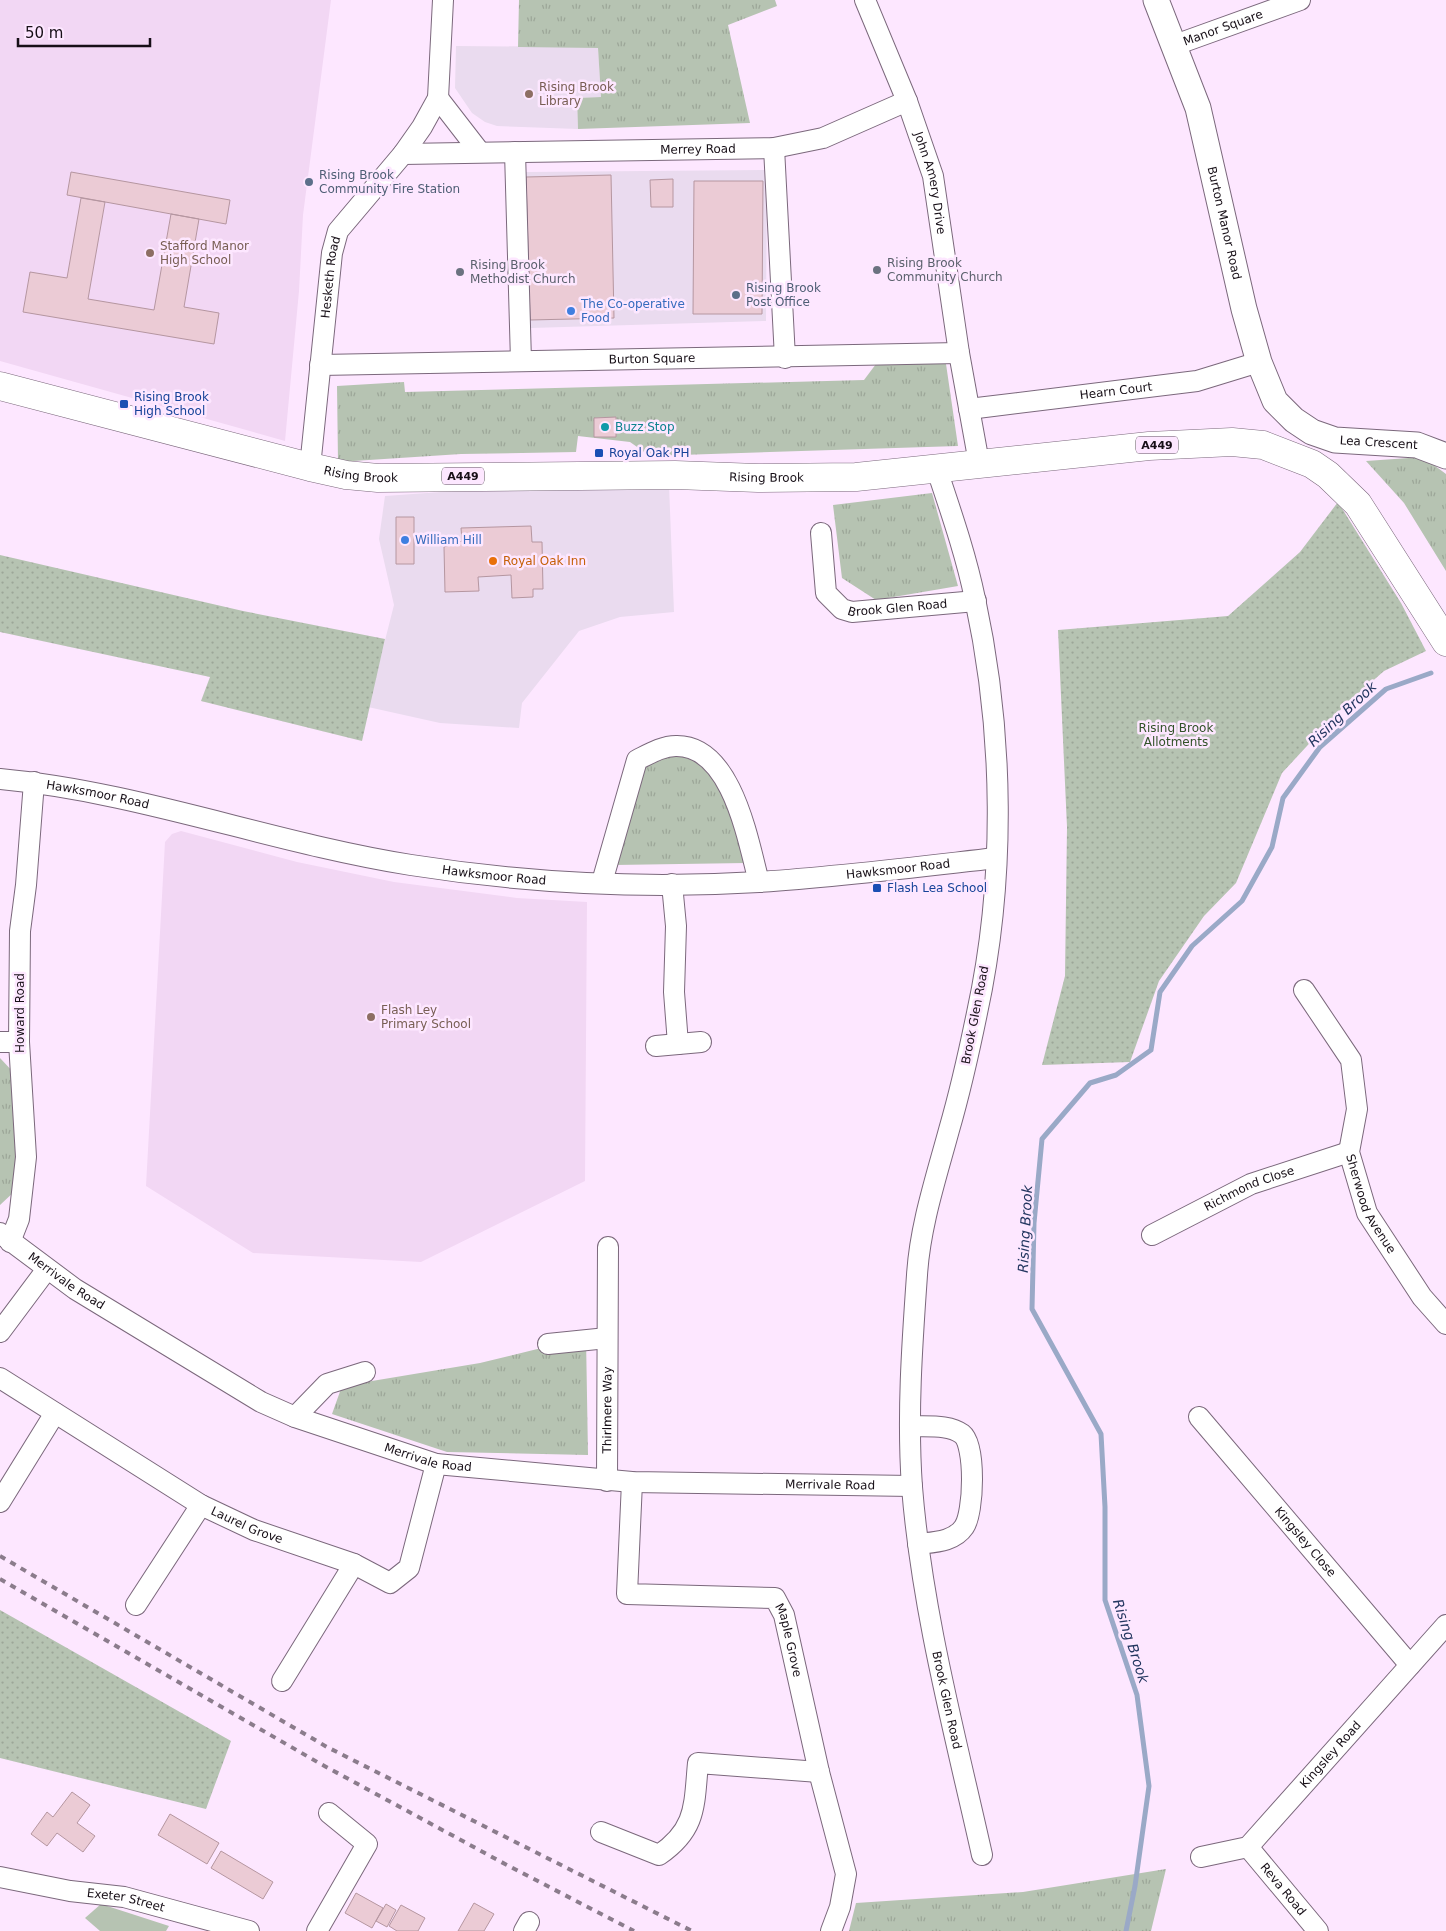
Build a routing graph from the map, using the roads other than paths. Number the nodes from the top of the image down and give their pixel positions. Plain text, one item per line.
1 (443, 0) edge
2 (866, 0) edge
3 (1156, 0) edge
4 (1300, 0) edge
5 (1175, 45) junction
6 (438, 98) junction
7 (907, 101) junction
8 (774, 148) junction
9 (479, 151) junction
10 (515, 152) junction
11 (403, 154) junction
12 (959, 353) junction
13 (785, 358) junction
14 (521, 361) junction
15 (1259, 362) junction
16 (320, 365) junction
17 (0, 386) edge
18 (969, 409) junction
19 (1312, 432) joint
20 (1446, 456) edge
21 (979, 464) junction
22 (310, 467) junction
23 (937, 470) junction
24 (821, 533) dead end
25 (976, 601) junction
26 (1445, 636) edge
27 (0, 779) edge
28 (34, 782) junction
29 (996, 858) junction
30 (602, 882) junction
31 (759, 882) junction
32 (672, 884) junction
33 (1304, 990) dead end
34 (10, 1042) edge
35 (701, 1042) dead end
36 (678, 1044) junction
37 (656, 1046) dead end
38 (1349, 1152) junction
39 (1152, 1235) dead end
40 (5, 1238) edge
41 (608, 1247) dead end
42 (47, 1269) junction
43 (1446, 1324) edge
44 (0, 1332) edge
45 (607, 1338) junction
46 (548, 1344) dead end
47 (365, 1372) dead end
48 (0, 1378) edge
49 (56, 1413) junction
50 (295, 1417) junction
51 (1199, 1417) dead end
52 (910, 1426) junction
53 (436, 1464) junction
54 (607, 1481) junction
55 (632, 1482) junction
56 (912, 1486) junction
57 (0, 1502) edge
58 (201, 1505) junction
59 (918, 1544) junction
60 (354, 1564) junction
61 (136, 1606) dead end
62 (1446, 1625) edge
63 (1410, 1665) junction
64 (282, 1681) dead end
65 (819, 1772) junction
66 (330, 1813) dead end
67 (601, 1832) dead end
68 (1248, 1847) junction
69 (982, 1855) dead end
70 (1201, 1858) dead end
71 (0, 1877) edge
72 (249, 1931) edge
73 (317, 1931) edge
74 (831, 1931) edge
75 (1318, 1931) edge

1 - 6 street, Hesketh Road
2 - 7 street, John Amery Drive
3 - 5 street, Burton Manor Road
4 - 5 street, Manor Square
5 - 15 street, Burton Manor Road
6 - 9 street
6 - 11 street, Hesketh Road
7 - 8 street, Merrey Road
7 - 12 street, John Amery Drive
8 - 10 street, Merrey Road
8 - 13 street
9 - 10 street, Merrey Road
9 - 11 street, Merrey Road
10 - 14 street
11 - 16 street, Hesketh Road
12 - 13 street, Burton Square
12 - 18 street, John Amery Drive
13 - 14 street, Burton Square
14 - 16 street, Burton Square
15 - 18 street, Hearn Court
15 - 19 street, Burton Manor Road
16 - 22 street, Hesketh Road
17 - 22 highway, Rising Brook / A449
18 - 21 street, John Amery Drive
19 - 20 street, Lea Crescent
21 - 23 highway, Rising Brook / A449
21 - 26 highway, Rising Brook / A449
22 - 23 highway, Rising Brook / A449
23 - 25 street, Brook Glen Road
24 - 25 street, Brook Glen Road
25 - 29 street, Brook Glen Road
27 - 28 street, Hawksmoor Road
28 - 30 street, Hawksmoor Road
28 - 34 street, Howard Road
29 - 31 street, Hawksmoor Road
29 - 52 street, Brook Glen Road
30 - 31 street
30 - 32 street, Hawksmoor Road
31 - 32 street, Hawksmoor Road
32 - 36 street
33 - 38 street, Sherwood Avenue
34 - 40 street, Howard Road
35 - 36 street
36 - 37 street
38 - 39 street, Richmond Close
38 - 43 street, Sherwood Avenue
40 - 42 street, Merrivale Road
41 - 45 street, Thirlmere Way
42 - 44 street
42 - 50 street, Merrivale Road
45 - 46 street
45 - 54 street, Thirlmere Way
47 - 50 street
48 - 49 street, Laurel Grove
49 - 57 street
49 - 58 street, Laurel Grove
50 - 53 street, Merrivale Road
51 - 63 street, Kingsley Close
52 - 56 street, Brook Glen Road
52 - 59 street
53 - 54 street, Merrivale Road
53 - 60 street, Laurel Grove
54 - 55 street, Merrivale Road
55 - 56 street, Merrivale Road
55 - 65 street, Maple Grove
56 - 59 street, Brook Glen Road
58 - 60 street, Laurel Grove
58 - 61 street
59 - 69 street, Brook Glen Road
60 - 64 street
62 - 63 street, Kingsley Road
63 - 68 street, Kingsley Road
65 - 67 street
65 - 74 street, Maple Grove
66 - 73 street
68 - 70 street
68 - 75 street, Reva Road
71 - 72 street, Exeter Street

